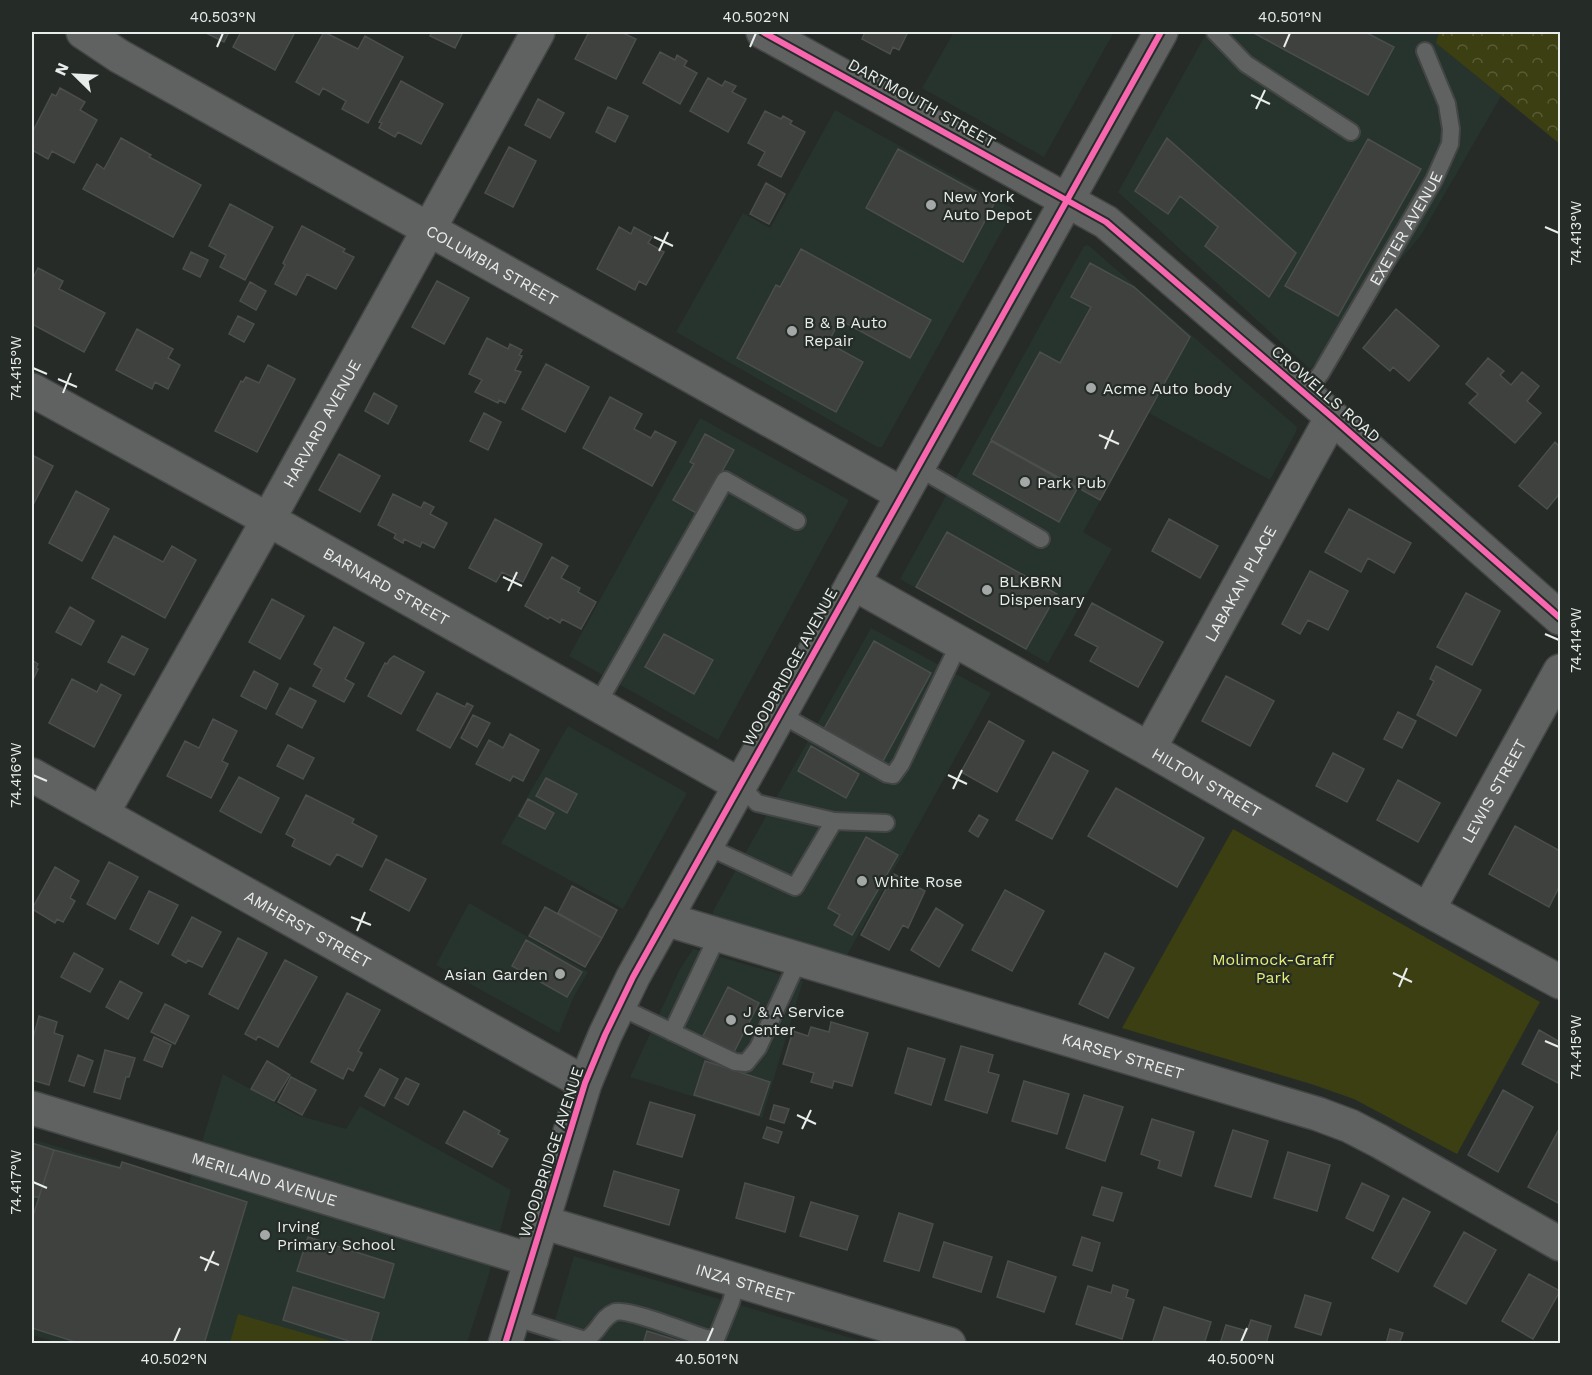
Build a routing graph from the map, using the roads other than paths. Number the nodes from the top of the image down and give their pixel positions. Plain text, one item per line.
1 (83, 32) edge
2 (538, 32) edge
3 (763, 32) edge
4 (1161, 32) edge
5 (1215, 32) edge
6 (1425, 51) dead end
7 (1352, 132) dead end
8 (1067, 200) junction
9 (429, 230) junction
10 (32, 390) edge
11 (1305, 394) junction
12 (1332, 417) junction
13 (910, 481) junction
14 (268, 520) junction
15 (797, 521) dead end
16 (1041, 539) dead end
17 (853, 583) junction
18 (1560, 618) edge
19 (959, 644) junction
20 (1560, 670) edge
21 (597, 705) junction
22 (780, 714) junction
23 (1149, 750) junction
24 (32, 775) edge
25 (740, 784) junction
26 (102, 814) junction
27 (834, 821) junction
28 (886, 823) dead end
29 (706, 846) junction
30 (1428, 910) junction
31 (664, 919) junction
32 (718, 935) junction
33 (799, 959) junction
34 (1560, 982) edge
35 (620, 1007) junction
36 (672, 1032) junction
37 (585, 1083) junction
38 (32, 1108) edge
39 (542, 1222) junction
40 (1560, 1244) edge
41 (531, 1260) junction
42 (737, 1280) junction
43 (509, 1330) edge
44 (928, 1341) edge

1 - 9 street, COLUMBIA STREET
2 - 9 street, HARVARD AVENUE
3 - 8 street, DARTMOUTH STREET
4 - 8 street, WOODBRIDGE AVENUE
5 - 7 lane
6 - 11 lane, EXETER AVENUE
8 - 11 street, CROWELLS ROAD
8 - 13 street, WOODBRIDGE AVENUE
9 - 13 street, COLUMBIA STREET
9 - 14 street, HARVARD AVENUE
10 - 14 street, BARNARD STREET
11 - 12 street, CROWELLS ROAD
12 - 18 street, CROWELLS ROAD
12 - 23 street, LABAKAN PLACE
13 - 16 lane
13 - 17 street, WOODBRIDGE AVENUE
14 - 21 street, BARNARD STREET
14 - 26 street, HARVARD AVENUE
15 - 21 lane
17 - 19 street, HILTON STREET
17 - 22 street, WOODBRIDGE AVENUE
19 - 22 lane
19 - 23 street, HILTON STREET
20 - 30 street, LEWIS STREET
21 - 25 street, BARNARD STREET
22 - 25 street, WOODBRIDGE AVENUE
23 - 30 street, HILTON STREET
24 - 26 street, AMHERST STREET
25 - 27 lane
25 - 29 street, WOODBRIDGE AVENUE
26 - 37 street, AMHERST STREET
27 - 28 lane
27 - 29 lane
29 - 31 street, WOODBRIDGE AVENUE
30 - 34 street, HILTON STREET
31 - 32 street, KARSEY STREET
31 - 35 street, WOODBRIDGE AVENUE
32 - 33 street, KARSEY STREET
32 - 36 lane
33 - 36 lane
33 - 40 street, KARSEY STREET
35 - 36 lane
35 - 37 street, WOODBRIDGE AVENUE
37 - 39 street, WOODBRIDGE AVENUE
38 - 41 street, MERILAND AVENUE
39 - 41 street, WOODBRIDGE AVENUE
39 - 42 street, INZA STREET
41 - 43 street, WOODBRIDGE AVENUE
42 - 43 lane
42 - 44 street, INZA STREET

